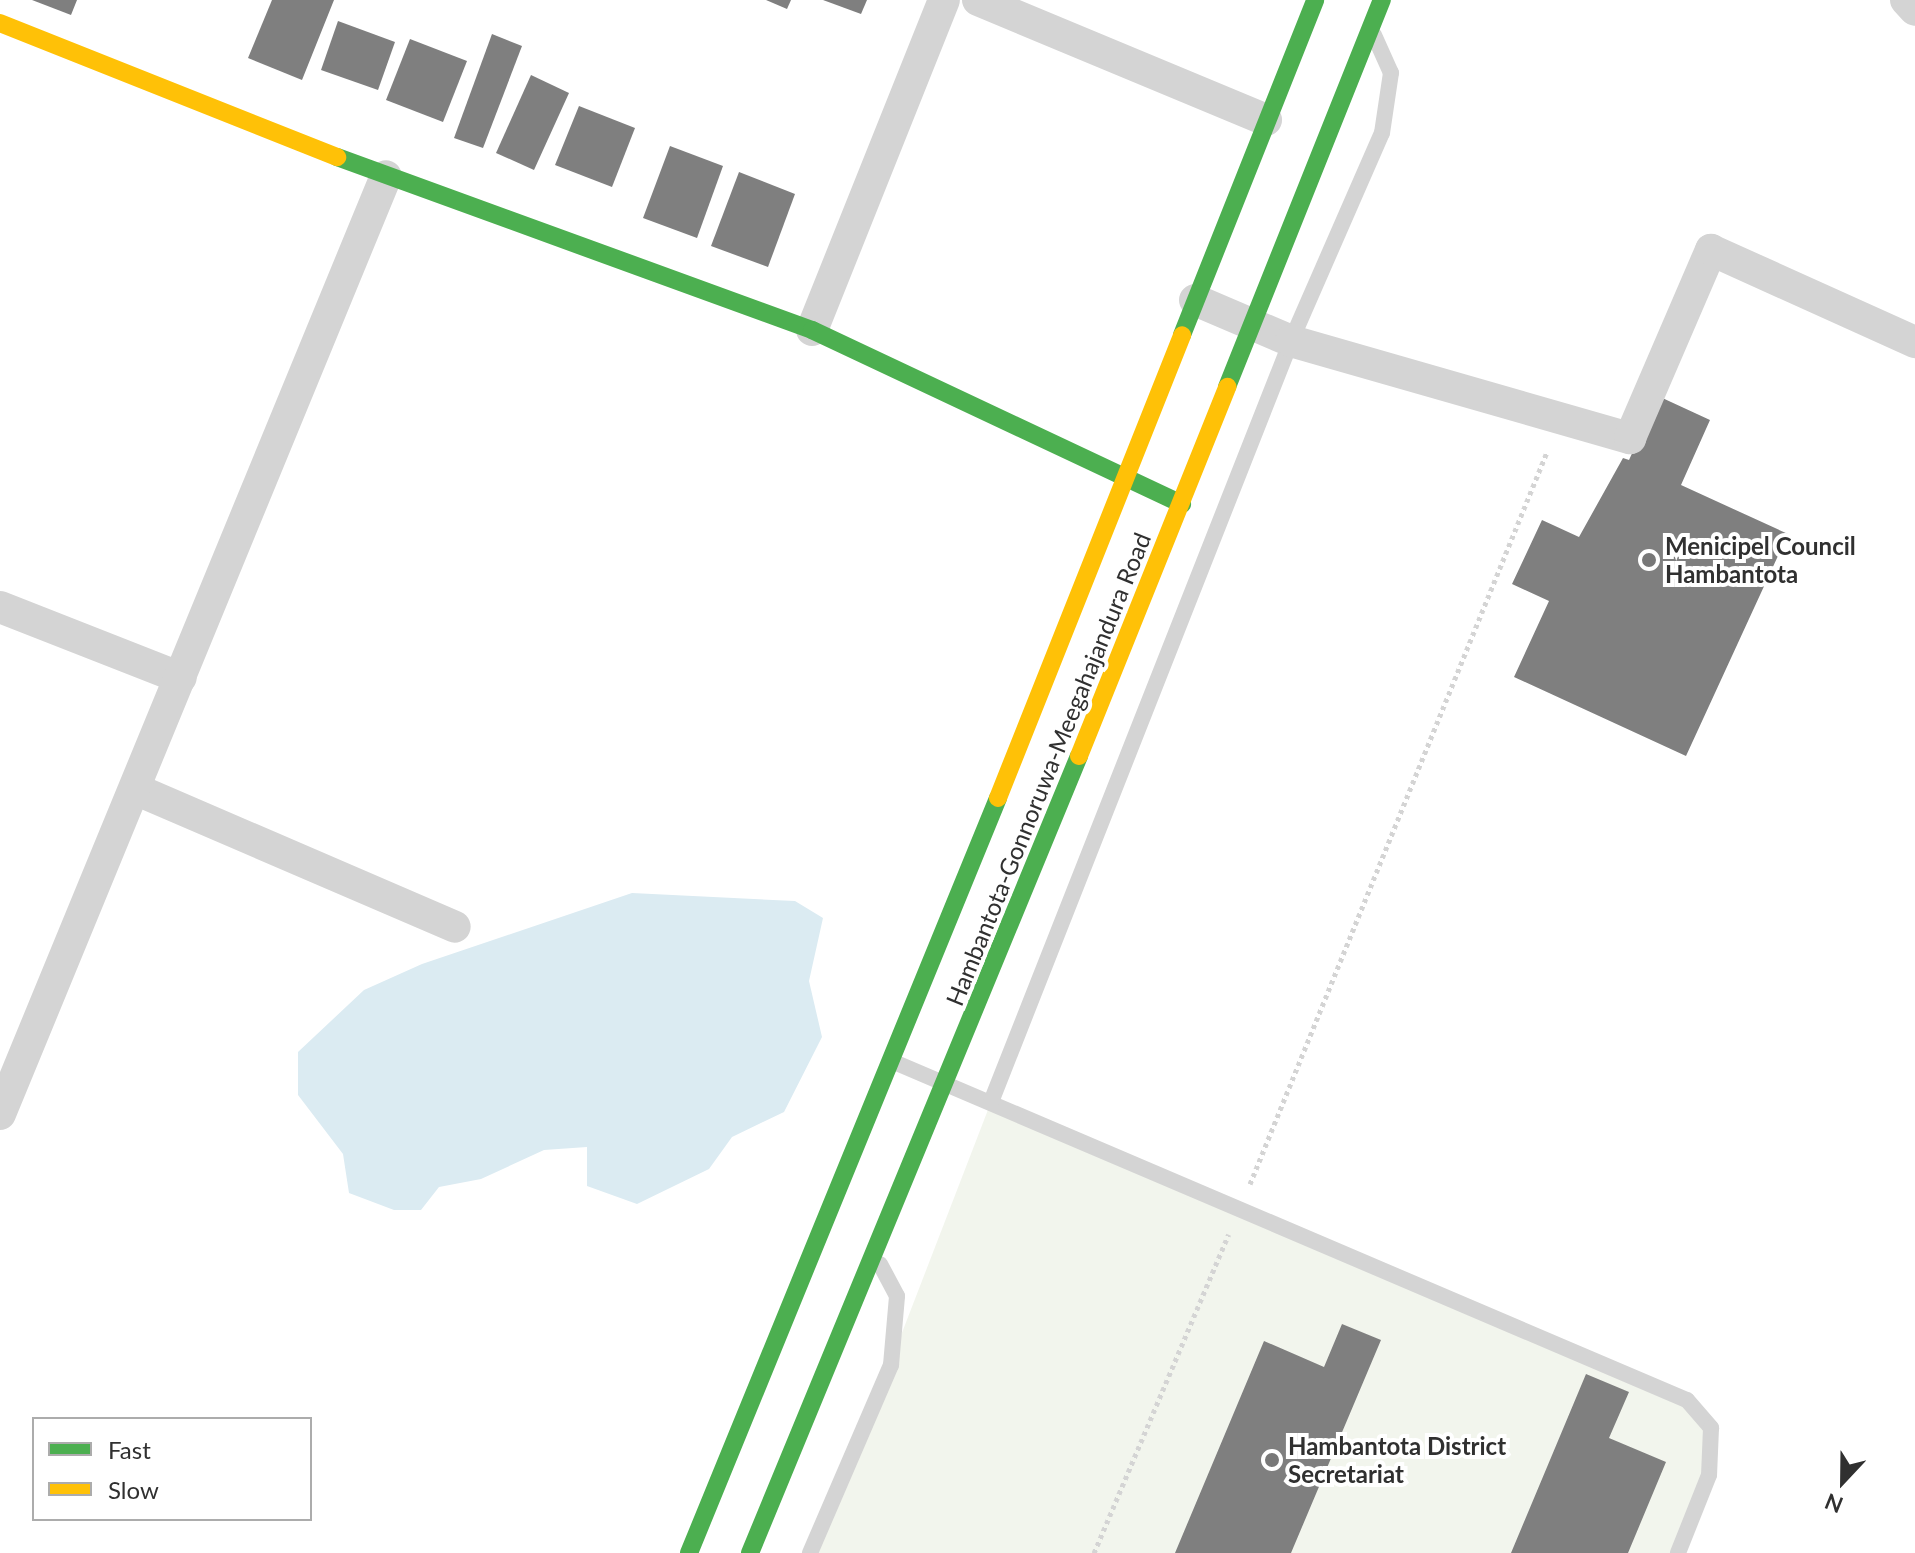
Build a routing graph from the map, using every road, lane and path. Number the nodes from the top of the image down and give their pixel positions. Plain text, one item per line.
1 (944, 0) edge
2 (978, 0) edge
3 (1315, 0) edge
4 (1382, 0) edge
5 (1906, 0) edge
6 (1915, 10) edge
7 (0, 23) edge
8 (1371, 28) junction
9 (1266, 120) junction
10 (386, 176) junction
11 (1195, 300) junction
12 (1254, 325) junction
13 (812, 330) junction
14 (1291, 341) junction
15 (1915, 342) edge
16 (1560, 419) junction
17 (1126, 481) junction
18 (1182, 504) junction
19 (0, 607) edge
20 (181, 678) junction
21 (135, 789) junction
22 (455, 927) dead end
23 (893, 1062) junction
24 (945, 1083) junction
25 (991, 1102) junction
26 (0, 1114) edge
27 (1240, 1209) junction
28 (877, 1259) junction
29 (689, 1553) edge
30 (750, 1553) edge
31 (810, 1553) edge
32 (1094, 1553) edge
33 (1678, 1553) edge

1 - 13 street
2 - 9 street
3 - 9 main road, Hambantota-Gonnoruwa-Meegahajandura Road
4 - 8 main road, Hambantota-Gonnoruwa-Meegahajandura Road
5 - 6 street
7 - 10 main road
8 - 12 main road, Hambantota-Gonnoruwa-Meegahajandura Road
8 - 14 lane
9 - 11 main road, Hambantota-Gonnoruwa-Meegahajandura Road
10 - 13 main road
10 - 20 street
11 - 12 street
11 - 17 main road, Hambantota-Gonnoruwa-Meegahajandura Road
12 - 14 street
12 - 18 main road, Hambantota-Gonnoruwa-Meegahajandura Road
13 - 17 main road
14 - 16 street
14 - 25 lane
15 - 16 street
16 - 27 path
17 - 18 main road
17 - 23 main road, Hambantota-Gonnoruwa-Meegahajandura Road
18 - 24 main road, Hambantota-Gonnoruwa-Meegahajandura Road
19 - 20 street
20 - 21 street
21 - 22 street
21 - 26 street
23 - 24 lane
23 - 29 main road, Hambantota-Gonnoruwa-Meegahajandura Road
24 - 25 lane
24 - 28 main road, Hambantota-Gonnoruwa-Meegahajandura Road
25 - 27 lane
27 - 32 path
27 - 33 lane
28 - 30 main road, Hambantota-Gonnoruwa-Meegahajandura Road
28 - 31 lane

